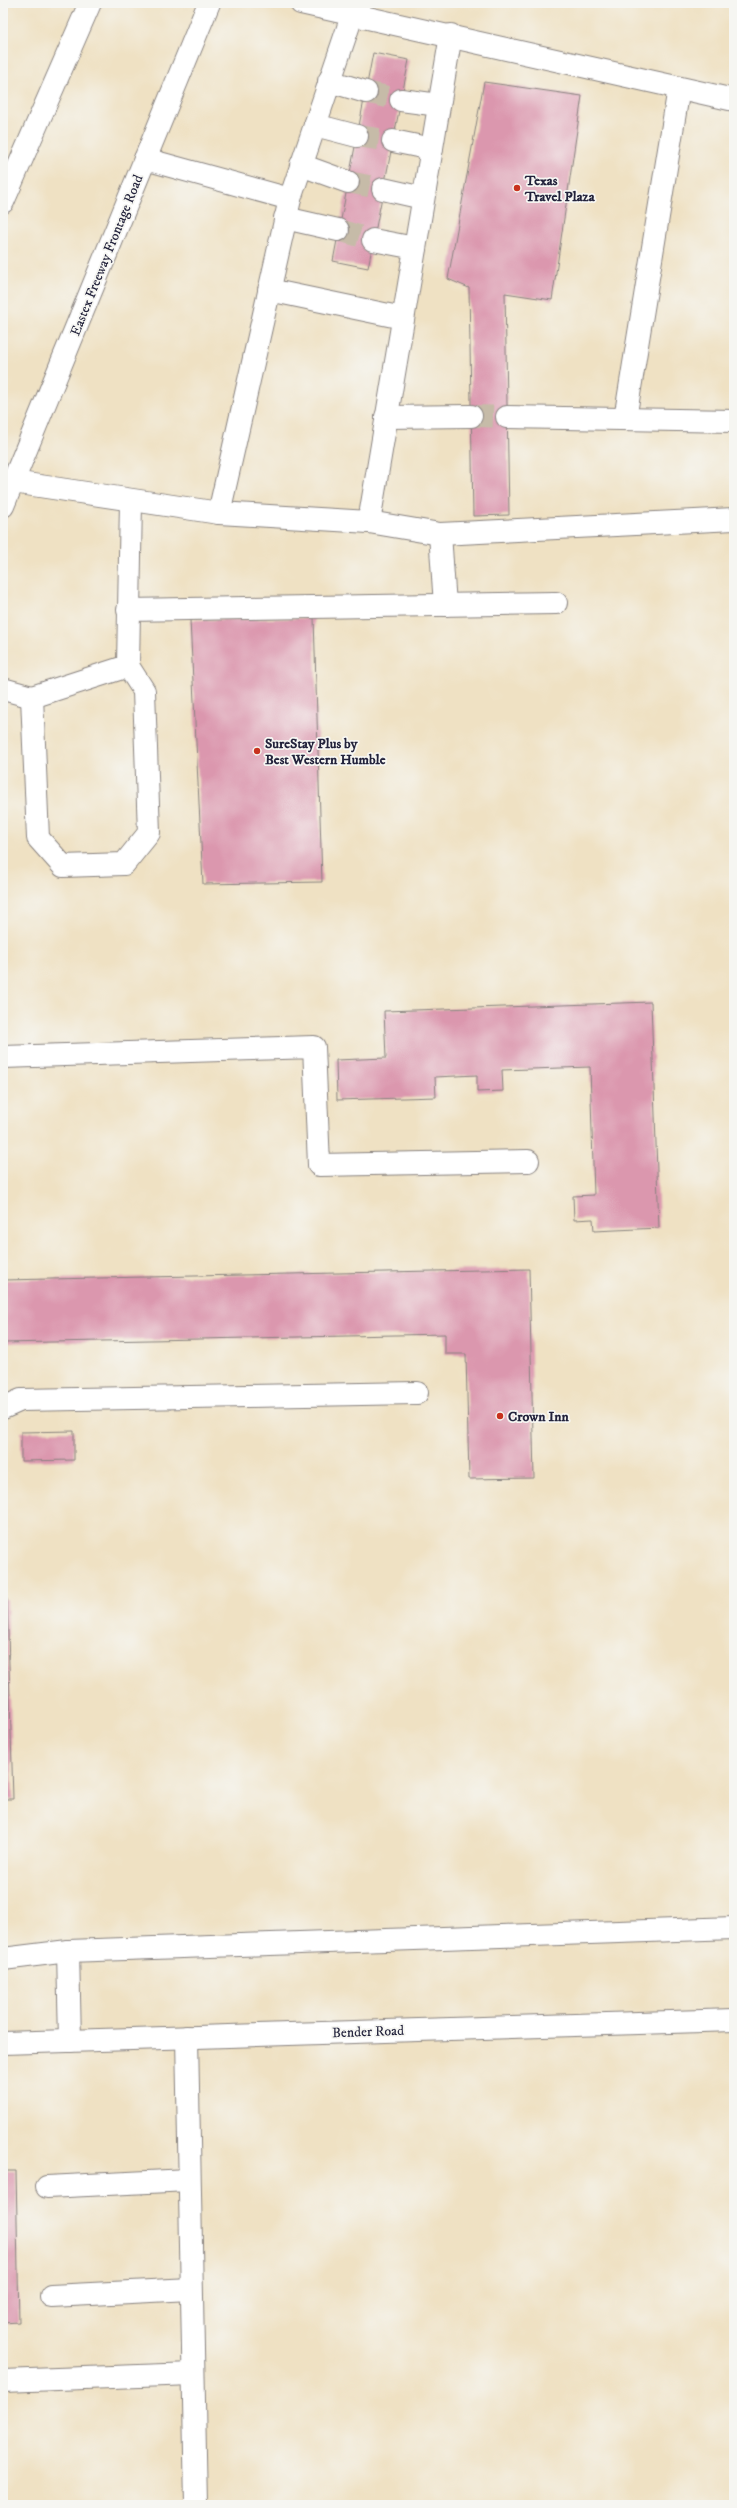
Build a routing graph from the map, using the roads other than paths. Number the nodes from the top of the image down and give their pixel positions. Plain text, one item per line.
1 (90, 3) edge
2 (209, 3) edge
3 (301, 3) edge
4 (353, 13) junction
5 (451, 36) junction
6 (330, 81) junction
7 (679, 88) junction
8 (366, 92) tunnel mouth
9 (401, 100) tunnel mouth
10 (734, 100) edge
11 (439, 105) junction
12 (315, 125) junction
13 (357, 136) tunnel mouth
14 (393, 141) tunnel mouth
15 (432, 149) junction
16 (145, 159) junction
17 (301, 165) junction
18 (348, 182) tunnel mouth
19 (383, 189) tunnel mouth
20 (423, 198) junction
21 (3, 202) edge
22 (288, 208) junction
23 (338, 230) tunnel mouth
24 (373, 240) tunnel mouth
25 (415, 248) junction
26 (269, 290) junction
27 (403, 318) junction
28 (471, 416) tunnel mouth
29 (386, 417) junction
30 (507, 417) tunnel mouth
31 (625, 419) junction
32 (734, 421) edge
33 (13, 482) junction
34 (131, 501) junction
35 (3, 506) edge
36 (219, 513) junction
37 (734, 519) edge
38 (369, 522) junction
39 (440, 534) junction
40 (556, 603) dead end
41 (445, 605) junction
42 (128, 610) junction
43 (128, 666) junction
44 (3, 689) edge
45 (32, 697) junction
46 (3, 1057) edge
47 (528, 1161) dead end
48 (417, 1393) dead end
49 (3, 1408) edge
50 (734, 1928) edge
51 (68, 1951) junction
52 (3, 1959) edge
53 (734, 2020) edge
54 (187, 2037) junction
55 (70, 2041) junction
56 (3, 2043) edge
57 (188, 2180) junction
58 (47, 2187) dead end
59 (191, 2289) junction
60 (51, 2296) dead end
61 (193, 2374) junction
62 (3, 2381) edge
63 (196, 2505) edge

1 - 21 main road
2 - 16 main road, Eastex Freeway Frontage Road
3 - 4 main road
4 - 5 main road
4 - 6 main road
5 - 7 main road
5 - 11 main road
6 - 8 main road
6 - 12 main road
7 - 10 main road
7 - 31 main road
9 - 11 main road
11 - 15 main road
12 - 13 main road
12 - 17 main road
14 - 15 main road
15 - 20 main road
16 - 22 main road
16 - 33 main road, Eastex Freeway Frontage Road
17 - 18 main road
17 - 22 main road
19 - 20 main road
20 - 25 main road
22 - 23 main road
22 - 26 main road
24 - 25 main road
25 - 27 main road
26 - 27 main road
26 - 36 main road
27 - 29 main road
28 - 29 main road
29 - 38 main road
30 - 31 main road
31 - 32 main road
33 - 34 main road
33 - 35 main road, Eastex Freeway Frontage Road
34 - 36 main road
34 - 42 main road
36 - 38 main road
37 - 39 main road
38 - 39 main road
39 - 41 main road
40 - 41 main road
41 - 42 main road
42 - 43 main road
43 - 45 main road
43 - 45 main road
44 - 45 main road
46 - 47 main road
48 - 49 main road
50 - 51 main road
51 - 52 main road
51 - 55 main road
53 - 54 main road, Bender Road
54 - 55 main road, Bender Road
54 - 57 main road
55 - 56 main road, Bender Road
57 - 58 main road
57 - 59 main road
59 - 60 main road
59 - 61 main road
61 - 62 main road
61 - 63 main road

